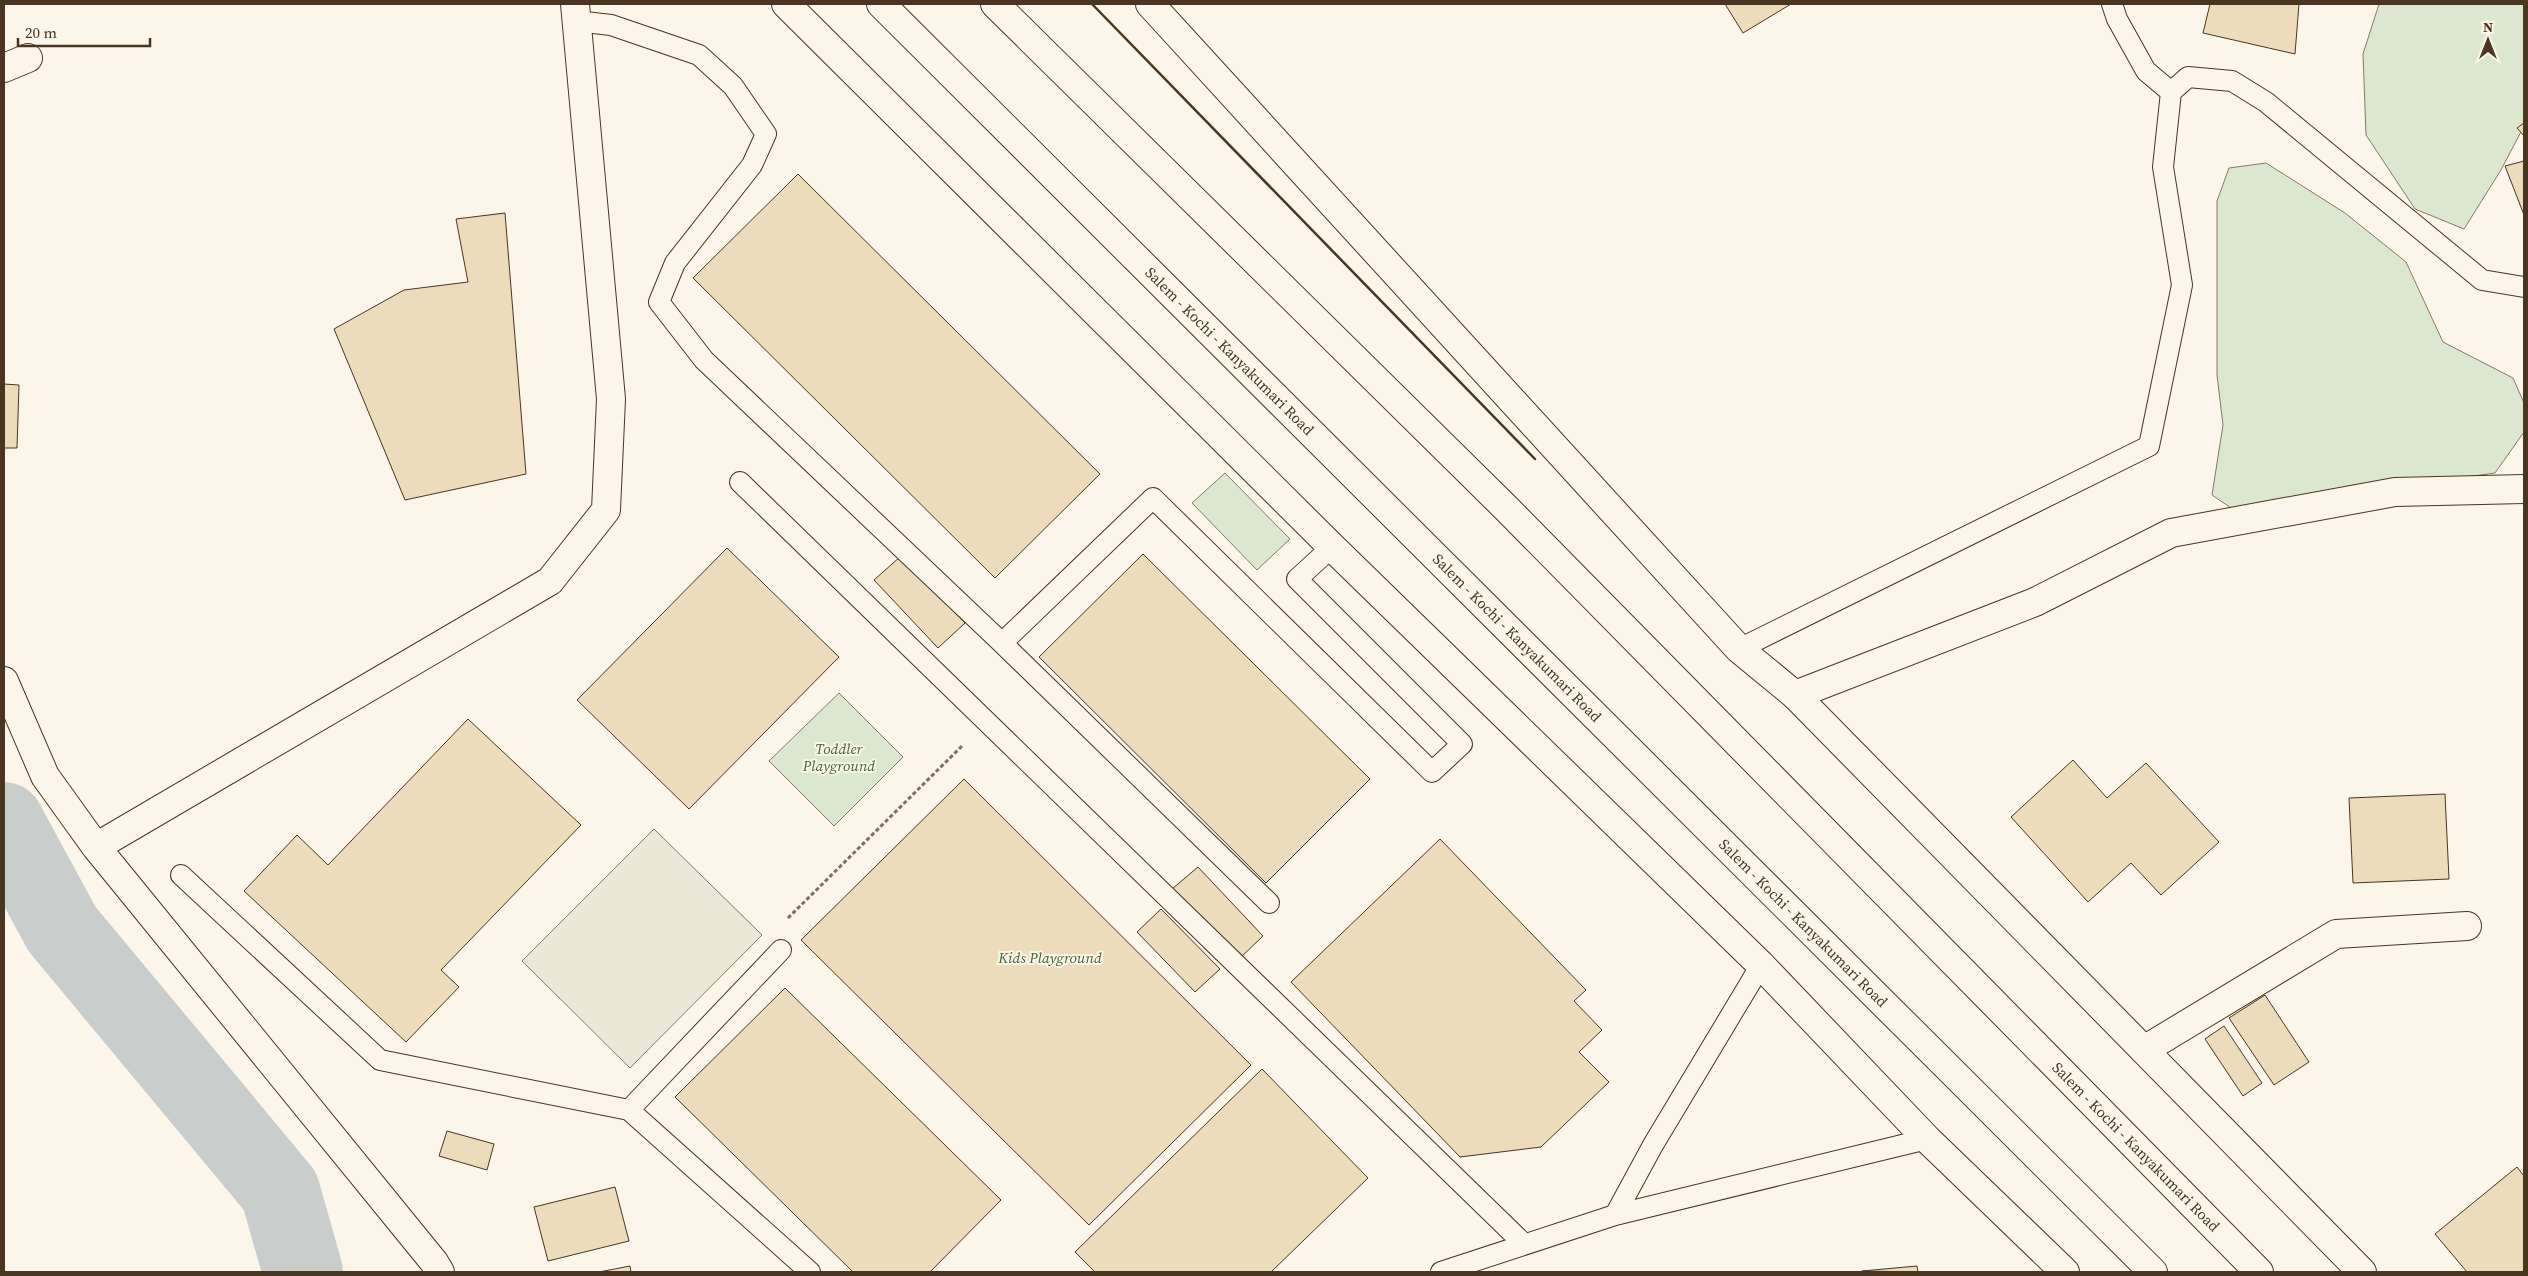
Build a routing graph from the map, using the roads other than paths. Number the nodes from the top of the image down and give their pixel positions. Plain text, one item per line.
1 (786, 4) edge
2 (881, 4) edge
3 (994, 4) edge
4 (1150, 4) edge
5 (2112, 4) edge
6 (575, 12) edge
7 (2171, 92) junction
8 (2524, 288) edge
9 (740, 482) dead end
10 (2524, 489) edge
11 (1332, 547) junction
12 (1002, 643) junction
13 (1739, 649) junction
14 (4, 681) edge
15 (1795, 695) junction
16 (96, 847) junction
17 (180, 875) dead end
18 (1269, 903) dead end
19 (2467, 926) dead end
20 (781, 950) road end
21 (1760, 965) junction
22 (2144, 1050) junction
23 (630, 1110) junction
24 (1927, 1139) junction
25 (1615, 1215) junction
26 (1524, 1244) junction
27 (2062, 1271) edge
28 (440, 1272) edge
29 (810, 1272) edge
30 (1441, 1272) edge
31 (2153, 1272) edge
32 (2259, 1272) edge
33 (2362, 1272) edge

1 - 11 main road
2 - 31 main road, Salem - Kochi - Kanyakumari Road
3 - 32 main road, Salem - Kochi - Kanyakumari Road
4 - 13 main road
5 - 7 lane
6 - 12 lane
6 - 16 main road
7 - 8 lane
7 - 13 lane
9 - 26 lane
10 - 15 main road
11 - 12 lane
11 - 21 main road
12 - 18 lane
13 - 15 main road
14 - 16 main road
15 - 22 main road
16 - 28 main road
17 - 23 lane
19 - 22 main road
20 - 23 lane
21 - 24 main road
21 - 25 lane
22 - 33 main road
23 - 29 lane
24 - 25 lane
24 - 27 main road
25 - 26 lane
26 - 30 lane

